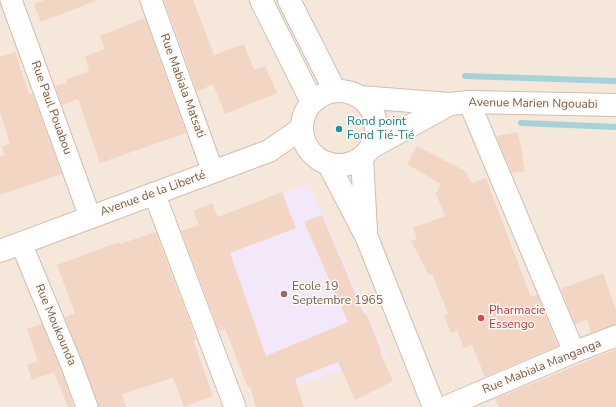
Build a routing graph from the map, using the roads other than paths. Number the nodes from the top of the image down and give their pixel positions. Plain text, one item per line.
1 (11, 0) edge
2 (151, 0) edge
3 (261, 0) edge
4 (289, 0) edge
5 (335, 91) junction
6 (360, 97) junction
7 (312, 102) junction
8 (460, 103) junction
9 (616, 105) edge
10 (302, 128) junction
11 (310, 150) junction
12 (269, 151) junction
13 (366, 152) junction
14 (328, 163) junction
15 (213, 172) junction
16 (154, 194) junction
17 (90, 217) junction
18 (367, 238) junction
19 (21, 243) junction
20 (0, 251) edge
21 (616, 336) edge
22 (574, 352) junction
23 (87, 407) edge
24 (236, 407) edge
25 (434, 407) edge
26 (445, 407) edge

1 - 17 street, Rue Paul Pouabou
2 - 15 street, Rue Mabiala Matsati
3 - 7 street
4 - 5 street
5 - 6 street
5 - 7 street
6 - 8 street, Avenue Marien Ngouabi
6 - 13 street
7 - 10 street
8 - 9 street, Avenue Marien Ngouabi
8 - 13 street, Avenue Marien Ngouabi
8 - 22 street
10 - 11 street
10 - 12 street, Avenue de la Liberté
11 - 12 street
11 - 14 street
12 - 15 street, Avenue de la Liberté
13 - 14 street
13 - 18 street
14 - 18 street
15 - 16 street, Avenue de la Liberté
16 - 17 street, Avenue de la Liberté
16 - 24 street
17 - 19 street, Avenue de la Liberté
18 - 25 street
19 - 20 street, Avenue de la Liberté
19 - 23 street, Rue Moukounda
21 - 22 street, Rue Mabiala Manganga
22 - 26 street, Rue Mabiala Manganga

